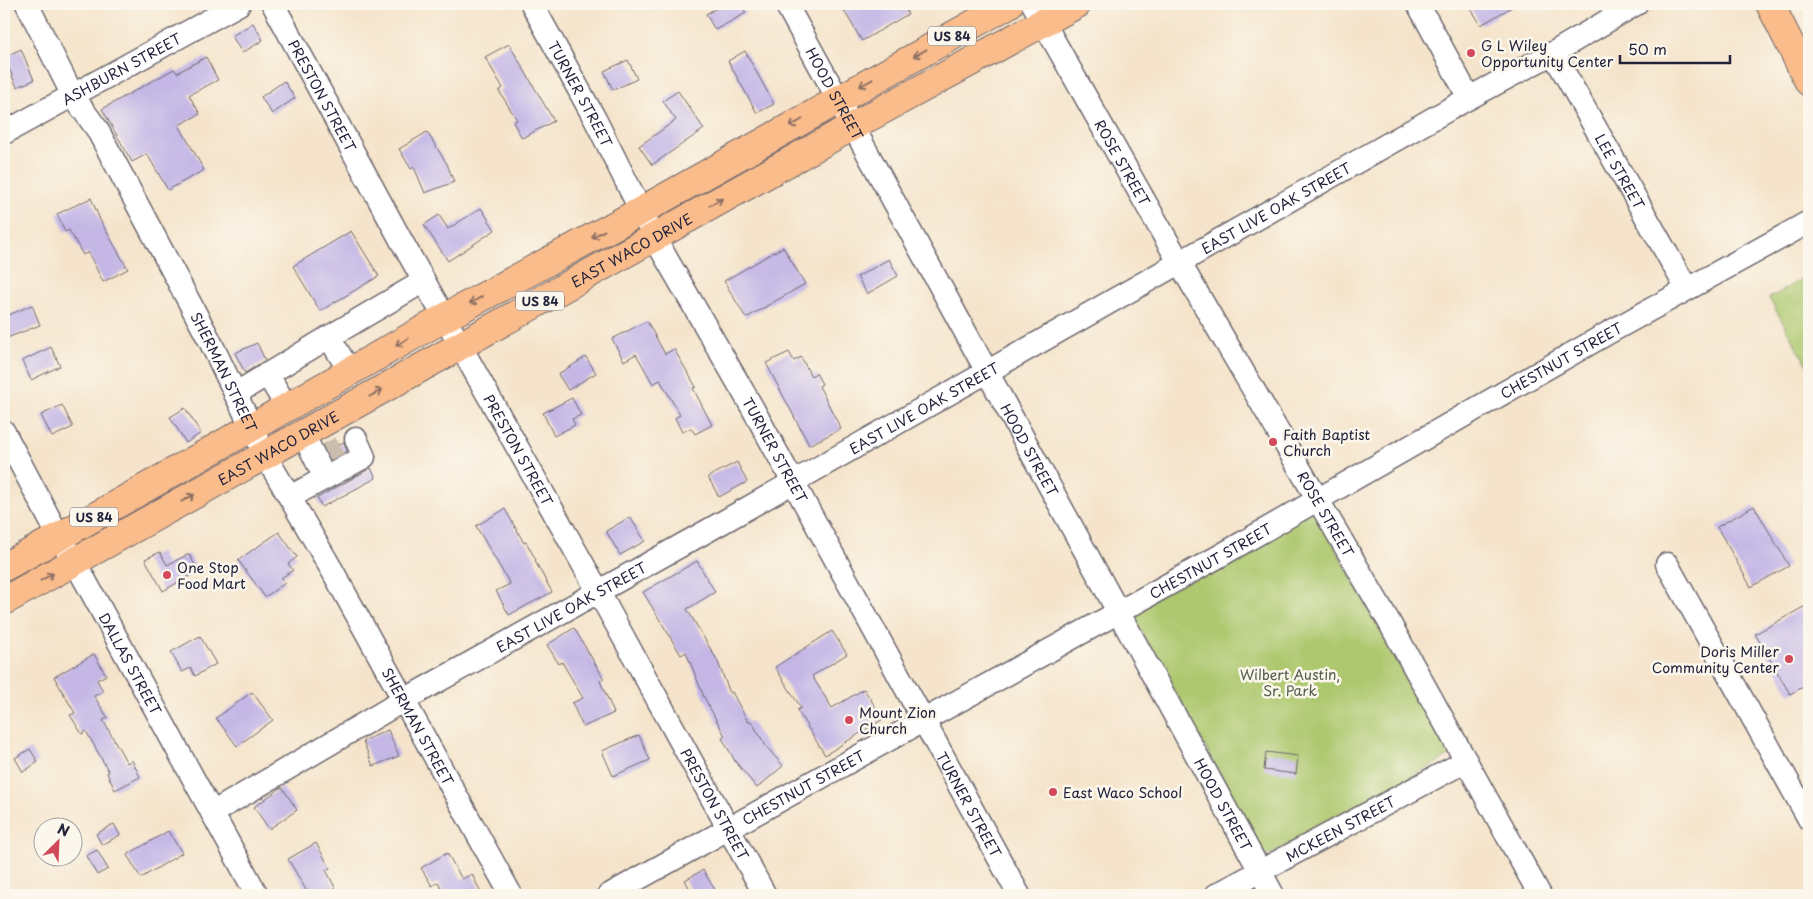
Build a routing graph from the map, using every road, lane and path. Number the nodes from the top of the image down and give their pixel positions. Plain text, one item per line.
1 (27, 4) edge
2 (239, 4) edge
3 (273, 4) edge
4 (532, 4) edge
5 (786, 4) edge
6 (1009, 4) edge
7 (1077, 4) edge
8 (1418, 4) edge
9 (1636, 4) edge
10 (1770, 4) edge
11 (1038, 13) edge
12 (1554, 53) junction
13 (1809, 82) edge
14 (73, 96) junction
15 (1469, 98) junction
16 (838, 99) junction
17 (853, 126) junction
18 (4, 134) edge
19 (641, 211) junction
20 (1809, 222) edge
21 (654, 237) junction
22 (1179, 262) junction
23 (424, 281) junction
24 (1687, 289) junction
25 (444, 318) junction
26 (329, 337) junction
27 (461, 346) junction
28 (987, 371) junction
29 (350, 372) junction
30 (268, 374) junction
31 (235, 394) junction
32 (287, 407) junction
33 (343, 412) junction
34 (251, 427) junction
35 (4, 432) edge
36 (303, 434) junction
37 (264, 455) junction
38 (321, 465) junction
39 (793, 482) junction
40 (290, 497) junction
41 (1317, 499) junction
42 (59, 538) junction
43 (75, 562) junction
44 (1667, 564) dead end
45 (4, 567) edge
46 (598, 591) junction
47 (4, 600) edge
48 (1118, 611) junction
49 (404, 700) junction
50 (923, 720) junction
51 (1466, 761) junction
52 (212, 813) junction
53 (1809, 819) edge
54 (728, 828) junction
55 (1260, 872) junction
56 (257, 895) edge
57 (511, 895) edge
58 (609, 895) edge
59 (765, 895) edge
60 (1019, 895) edge
61 (1216, 895) edge
62 (1273, 895) edge
63 (1540, 895) edge

1 - 14 street, SHERMAN STREET
2 - 14 street, ASHBURN STREET
3 - 23 street, PRESTON STREET
4 - 19 street, TURNER STREET
5 - 16 street, HOOD STREET
6 -> 16 main road, US 84
7 - 11 main road, EAST WACO DRIVE / US 84
8 - 15 street
9 - 12 street, EAST LIVE OAK STREET
10 - 13 main road
11 - 17 main road, EAST WACO DRIVE / US 84
11 - 22 street, ROSE STREET
12 - 15 street, EAST LIVE OAK STREET
12 - 24 street, LEE STREET
14 - 18 street, ASHBURN STREET
14 - 31 street, SHERMAN STREET
15 - 22 street, EAST LIVE OAK STREET
16 - 17 street, HOOD STREET
16 -> 19 main road, US 84
21 -> 17 main road, EAST WACO DRIVE / US 84
17 - 28 street, HOOD STREET
19 - 21 street, TURNER STREET
19 -> 25 main road, US 84
20 - 24 street, CHESTNUT STREET
21 - 27 main road, EAST WACO DRIVE / US 84
21 - 39 street, TURNER STREET
22 - 28 street, EAST LIVE OAK STREET
22 - 41 street, ROSE STREET
23 - 25 street, PRESTON STREET
23 - 26 street
24 - 41 street, CHESTNUT STREET
25 - 27 street, PRESTON STREET
25 -> 29 main road, US 84
26 - 29 street
26 - 30 street
33 -> 27 main road, EAST WACO DRIVE / US 84
27 - 46 street, PRESTON STREET
28 - 39 street, EAST LIVE OAK STREET
28 - 48 street, HOOD STREET
29 - 32 main road, US 84
30 - 31 street
30 - 32 street
31 - 34 street, SHERMAN STREET
32 - 34 main road, US 84
33 - 36 main road, EAST WACO DRIVE / US 84
33 - 38 street
34 - 37 street, SHERMAN STREET
34 - 42 main road, US 84
35 - 42 street, DALLAS STREET
36 - 37 main road, EAST WACO DRIVE / US 84
36 - 38 street
37 - 40 street, SHERMAN STREET
43 -> 37 main road, EAST WACO DRIVE / US 84
38 - 40 street
39 - 46 street, EAST LIVE OAK STREET
39 - 50 street, TURNER STREET
40 - 49 street, SHERMAN STREET
41 - 48 street, CHESTNUT STREET
41 - 51 street, ROSE STREET
42 - 43 street, DALLAS STREET
42 - 45 main road, US 84
47 -> 43 main road, EAST WACO DRIVE / US 84
43 - 52 street, DALLAS STREET
44 - 53 street
46 - 49 street, EAST LIVE OAK STREET
46 - 54 street, PRESTON STREET
48 - 50 street, CHESTNUT STREET
48 - 55 street, HOOD STREET
49 - 52 street, EAST LIVE OAK STREET
49 - 57 street, SHERMAN STREET
50 - 54 street, CHESTNUT STREET
50 - 60 street, TURNER STREET
51 - 55 street, MCKEEN STREET
51 - 63 street, ROSE STREET
52 - 56 street, DALLAS STREET
54 - 58 street, CHESTNUT STREET
54 - 59 street, PRESTON STREET
55 - 61 street, MCKEEN STREET
55 - 62 street, HOOD STREET

